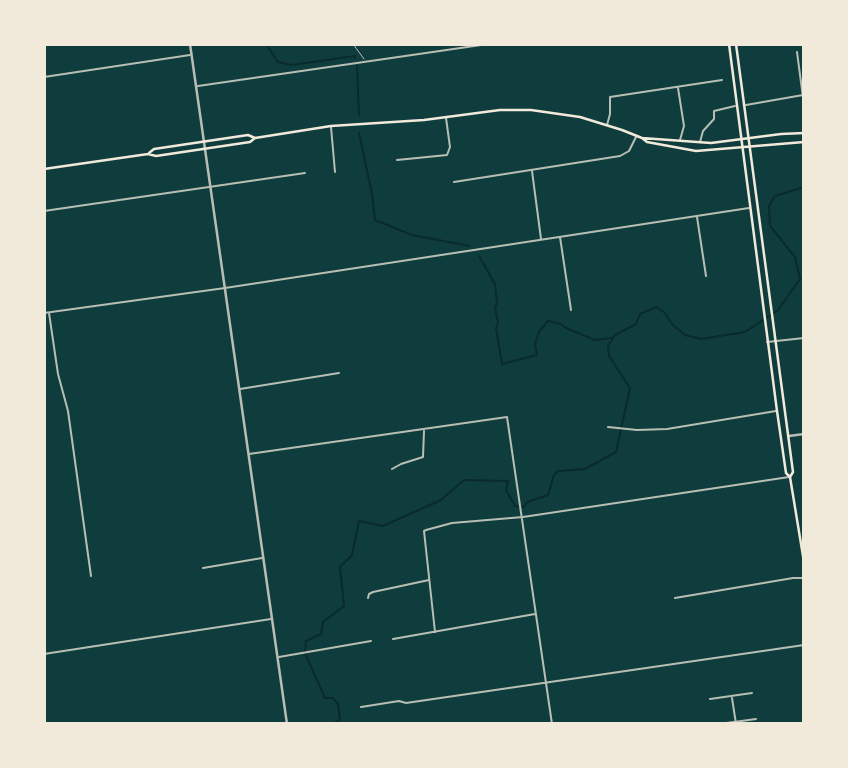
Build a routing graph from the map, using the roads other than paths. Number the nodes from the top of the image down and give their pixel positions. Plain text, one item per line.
1 (190, 44) edge
2 (354, 44) edge
3 (488, 44) edge
4 (729, 44) edge
5 (736, 44) edge
6 (797, 52) dead end
7 (191, 55) junction
8 (366, 61) junction
9 (44, 77) edge
10 (722, 80) dead end
11 (195, 87) junction
12 (678, 87) junction
13 (803, 95) edge
14 (745, 105) junction
15 (804, 105) edge
16 (736, 106) junction
17 (446, 117) junction
18 (607, 125) junction
19 (331, 126) junction
20 (804, 133) edge
21 (637, 136) junction
22 (255, 138) junction
23 (642, 138) junction
24 (750, 139) junction
25 (741, 140) junction
26 (680, 141) junction
27 (202, 142) junction
28 (804, 142) edge
29 (699, 143) junction
30 (752, 148) junction
31 (203, 149) junction
32 (743, 149) junction
33 (148, 154) junction
34 (397, 160) dead end
35 (44, 169) edge
36 (531, 170) junction
37 (335, 172) dead end
38 (305, 173) dead end
39 (454, 182) dead end
40 (210, 187) junction
41 (750, 208) junction
42 (44, 211) edge
43 (696, 216) junction
44 (560, 236) junction
45 (541, 239) junction
46 (706, 276) dead end
47 (225, 288) junction
48 (571, 310) dead end
49 (49, 312) junction
50 (44, 313) edge
51 (804, 338) edge
52 (775, 341) junction
53 (768, 342) junction
54 (339, 373) dead end
55 (239, 389) junction
56 (777, 411) junction
57 (608, 426) dead end
58 (424, 430) junction
59 (804, 434) edge
60 (789, 436) junction
61 (248, 454) junction
62 (392, 469) dead end
63 (790, 477) junction
64 (523, 517) junction
65 (263, 558) junction
66 (804, 562) edge
67 (203, 568) dead end
68 (91, 576) dead end
69 (804, 578) edge
70 (430, 580) junction
71 (368, 598) dead end
72 (675, 598) dead end
73 (536, 614) junction
74 (272, 619) junction
75 (435, 632) junction
76 (393, 639) dead end
77 (371, 641) dead end
78 (804, 645) edge
79 (44, 654) edge
80 (278, 657) junction
81 (546, 682) junction
82 (752, 693) dead end
83 (732, 696) junction
84 (710, 699) dead end
85 (361, 706) dead end
86 (756, 719) dead end
87 (736, 723) edge
88 (287, 724) edge
89 (552, 724) edge
90 (719, 724) edge

1 - 7 street
2 - 8 lane
3 - 8 street
4 - 16 main road
5 - 14 main road
6 - 13 street
7 - 9 street
7 - 11 street
8 - 11 street
10 - 12 street
11 - 27 street
12 - 18 street
12 - 26 street
13 - 14 street
13 - 15 street
14 - 24 main road
16 - 25 main road
16 - 29 street
17 - 18 main road
17 - 19 main road
17 - 34 street
18 - 21 main road
19 - 22 main road
19 - 37 street
20 - 24 main road
21 - 23 main road
21 - 36 street
22 - 27 main road
22 - 31 main road
23 - 26 main road
23 - 32 main road
24 - 25 main road
24 - 30 main road
25 - 29 main road
25 - 32 main road
26 - 29 main road
27 - 31 street
27 - 33 main road
28 - 30 main road
30 - 32 main road
30 - 52 main road
31 - 33 main road
31 - 40 street
32 - 41 main road
33 - 35 main road
36 - 39 street
36 - 45 street
38 - 40 street
40 - 42 street
40 - 47 street
41 - 43 street
41 - 53 main road
43 - 44 street
43 - 46 street
44 - 45 street
44 - 48 street
45 - 47 street
47 - 49 street
47 - 55 street
49 - 50 street
49 - 68 street
51 - 52 street
52 - 53 street
52 - 60 main road
53 - 56 main road
54 - 55 street
55 - 61 street
56 - 57 street
56 - 63 main road
58 - 61 street
58 - 62 street
58 - 64 street
59 - 60 street
60 - 63 main road
61 - 65 street
63 - 64 street
63 - 66 main road
64 - 70 street
64 - 73 street
65 - 67 street
65 - 74 street
69 - 72 street
70 - 71 street
70 - 75 street
73 - 75 street
73 - 81 street
74 - 79 street
74 - 80 street
75 - 76 street
77 - 80 street
78 - 81 street
80 - 88 street
81 - 85 street
81 - 89 street
82 - 83 street
83 - 84 street
83 - 87 street
86 - 87 street
87 - 90 street

